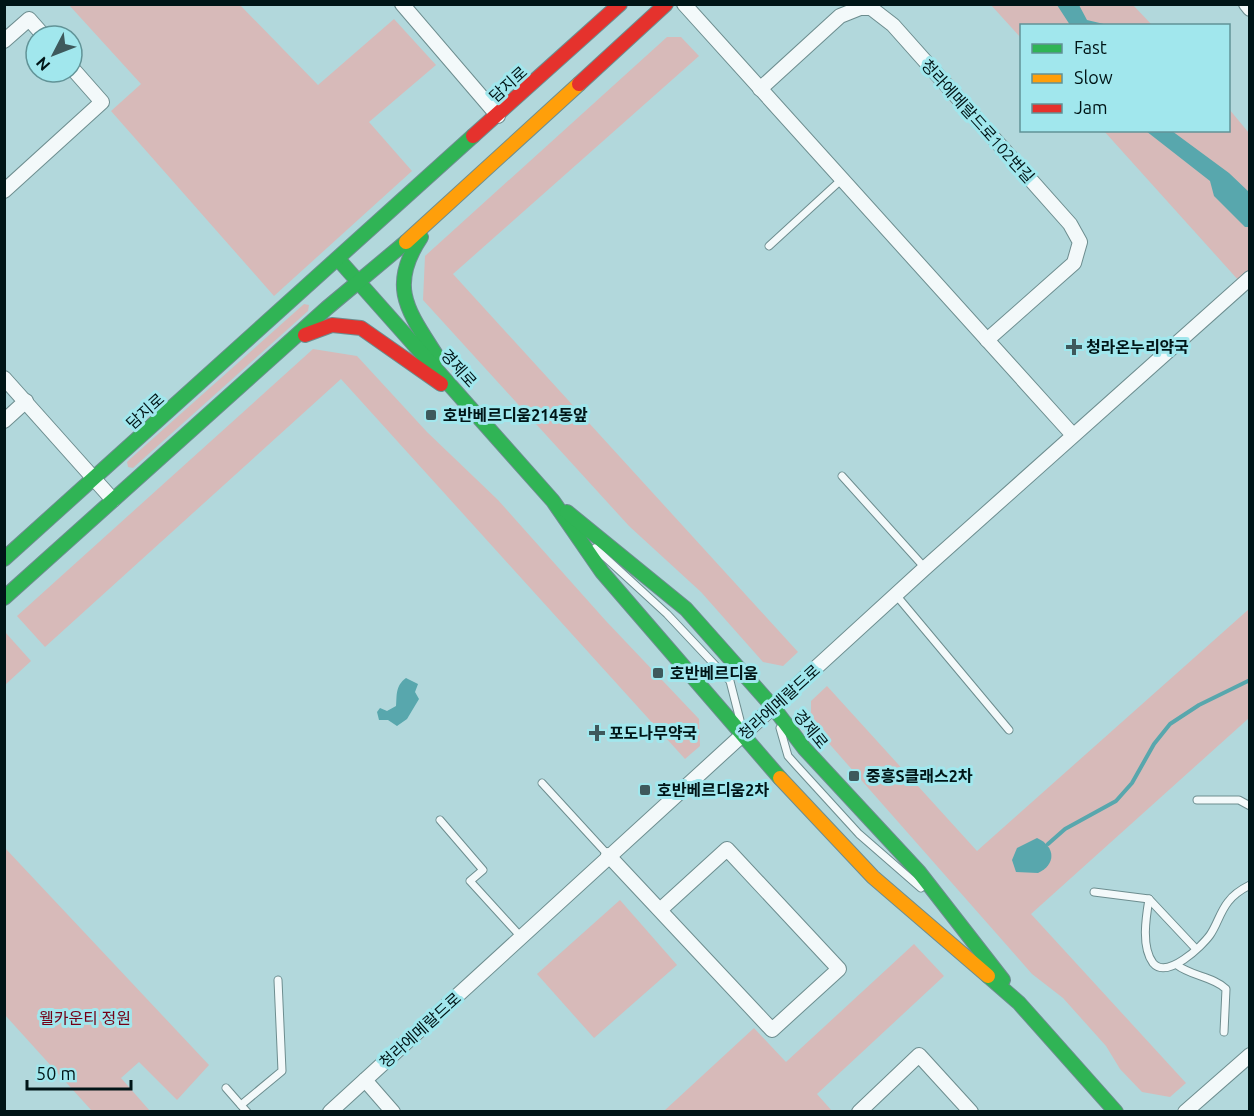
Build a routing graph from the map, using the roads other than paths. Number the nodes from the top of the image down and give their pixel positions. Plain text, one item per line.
1 (402, 4) edge
2 (620, 4) edge
3 (666, 4) edge
4 (684, 4) edge
5 (1246, 4) edge
6 (1250, 9) edge
7 (33, 24) edge
8 (4, 41) edge
9 (84, 82) edge
10 (760, 89) junction
11 (498, 116) junction
12 (841, 180) junction
13 (4, 191) edge
14 (438, 215) junction
15 (769, 246) dead end
16 (338, 260) junction
17 (1250, 278) edge
18 (359, 282) junction
19 (987, 340) junction
20 (282, 349) junction
21 (4, 378) edge
22 (464, 398) junction
23 (26, 401) junction
24 (4, 421) edge
25 (1072, 435) junction
26 (842, 476) dead end
27 (94, 479) junction
28 (113, 500) junction
29 (553, 501) junction
30 (569, 524) junction
31 (4, 560) edge
32 (925, 568) junction
33 (896, 595) junction
34 (4, 598) edge
35 (773, 707) junction
36 (1009, 730) dead end
37 (743, 735) junction
38 (542, 783) dead end
39 (1197, 800) dead end
40 (1250, 806) edge
41 (440, 820) dead end
42 (608, 855) junction
43 (1250, 885) edge
44 (1094, 892) dead end
45 (1149, 899) junction
46 (660, 910) junction
47 (522, 938) junction
48 (1196, 949) junction
49 (1177, 965) junction
50 (278, 980) dead end
51 (1018, 1003) junction
52 (1224, 1032) dead end
53 (1250, 1054) edge
54 (365, 1080) junction
55 (226, 1088) dead end
56 (241, 1105) junction
57 (247, 1112) edge
58 (330, 1112) edge
59 (393, 1112) edge
60 (859, 1112) edge
61 (970, 1112) edge
62 (1116, 1112) edge
63 (1185, 1112) edge

1 - 11 street
2 - 11 main road, 담지로
3 - 14 main road
4 - 10 street
5 - 6 street
7 - 8 street
9 - 13 street
10 - 12 street
10 - 19 street, 청라에메랄드로102번길
11 - 16 main road, 담지로
12 - 15 lane
12 - 19 street
14 - 18 main road
14 - 22 main road
16 - 18 main road, 경제로
16 - 27 main road, 담지로
17 - 25 street, 청라에메랄드로
18 - 20 main road
18 - 22 main road, 경제로
19 - 25 street
20 - 22 main road
20 - 28 main road
21 - 23 street
22 - 29 main road, 경제로
23 - 24 street
23 - 27 street
25 - 32 street, 청라에메랄드로
26 - 32 lane
27 - 28 street
27 - 31 main road, 담지로
28 - 34 main road
29 - 30 main road, 경제로
29 - 35 main road, 경제로
30 - 37 main road, 경제로
30 - 37 lane
32 - 33 street, 청라에메랄드로
33 - 35 street, 청라에메랄드로
33 - 36 lane
35 - 37 street, 청라에메랄드로
35 - 51 main road, 경제로
37 - 42 street, 청라에메랄드로
37 - 51 main road, 경제로
38 - 42 lane
39 - 40 lane
41 - 47 lane
42 - 46 street
42 - 47 street, 청라에메랄드로
43 - 48 lane
44 - 45 lane
45 - 48 lane
45 - 49 lane
46 - 46 street
47 - 54 street, 청라에메랄드로
48 - 49 lane
49 - 52 lane
50 - 56 lane
51 - 62 main road, 경제로
53 - 63 street
54 - 58 street, 청라에메랄드로
54 - 59 street
55 - 56 lane
56 - 57 lane
60 - 61 street

